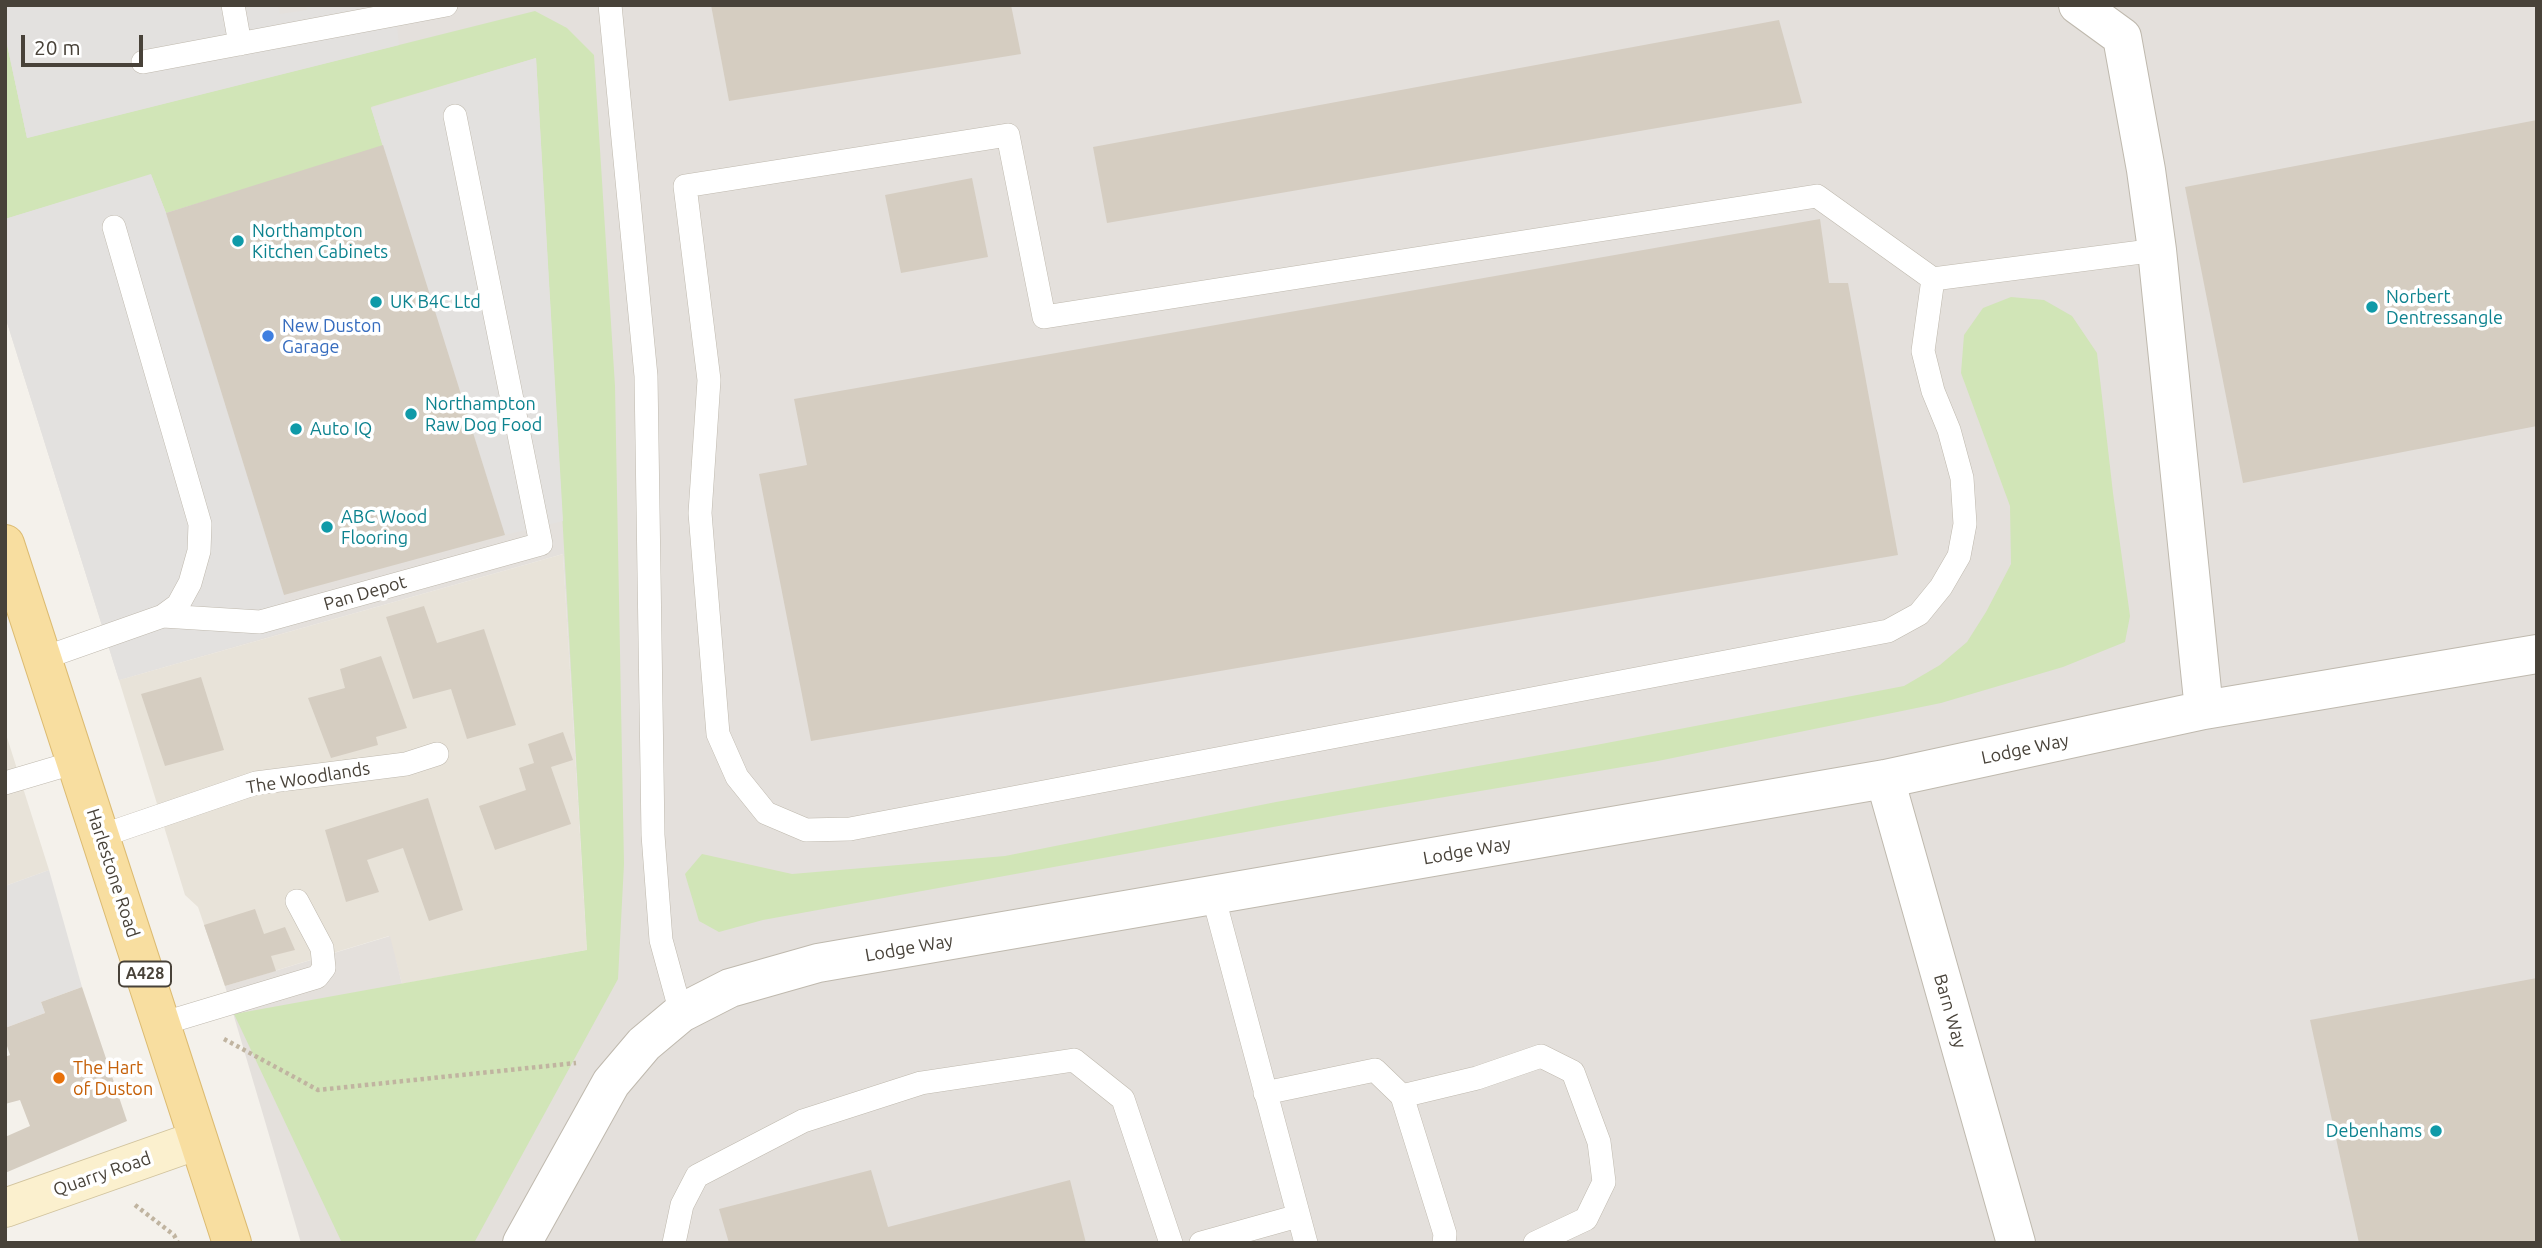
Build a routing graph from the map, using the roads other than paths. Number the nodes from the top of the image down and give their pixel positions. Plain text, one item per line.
1 (233, 5) edge
2 (446, 5) edge
3 (610, 5) edge
4 (2078, 5) edge
5 (240, 44) junction
6 (143, 62) dead end
7 (455, 116) dead end
8 (114, 227) dead end
9 (2157, 250) junction
10 (1933, 279) junction
11 (5, 544) edge
12 (163, 616) junction
13 (2537, 654) edge
14 (41, 659) junction
15 (2204, 710) junction
16 (437, 754) dead end
17 (76, 762) junction
18 (1885, 779) junction
19 (5, 783) edge
20 (101, 836) junction
21 (1213, 895) junction
22 (296, 901) dead end
23 (681, 1013) junction
24 (161, 1024) junction
25 (1265, 1093) junction
26 (1402, 1096) junction
27 (198, 1140) junction
28 (5, 1208) edge
29 (1298, 1216) junction
30 (232, 1243) edge
31 (522, 1243) edge
32 (674, 1243) edge
33 (1171, 1243) edge
34 (1201, 1243) edge
35 (1306, 1243) edge
36 (1444, 1243) edge
37 (1535, 1243) edge
38 (2016, 1243) edge

1 - 5 lane
2 - 5 lane
3 - 23 lane
4 - 9 street
5 - 6 lane
7 - 12 lane, Pan Depot
8 - 12 lane
9 - 10 lane
9 - 15 street
10 - 10 lane
11 - 14 main road, Harlestone Road / A428
12 - 14 lane
13 - 15 street, Lodge Way
14 - 17 main road, Harlestone Road / A428
15 - 18 street, Lodge Way
16 - 20 lane, The Woodlands
17 - 19 lane
17 - 20 main road, Harlestone Road / A428
18 - 21 street, Lodge Way
18 - 38 street, Barn Way
20 - 24 main road, Harlestone Road / A428
21 - 23 street, Lodge Way
21 - 25 lane
22 - 24 lane
23 - 31 street, Lodge Way
24 - 27 main road, Harlestone Road / A428
25 - 26 lane
25 - 29 lane
26 - 36 lane
26 - 37 lane
27 - 28 street, Quarry Road
27 - 30 main road, Harlestone Road / A428
29 - 34 lane
29 - 35 lane
32 - 33 lane

